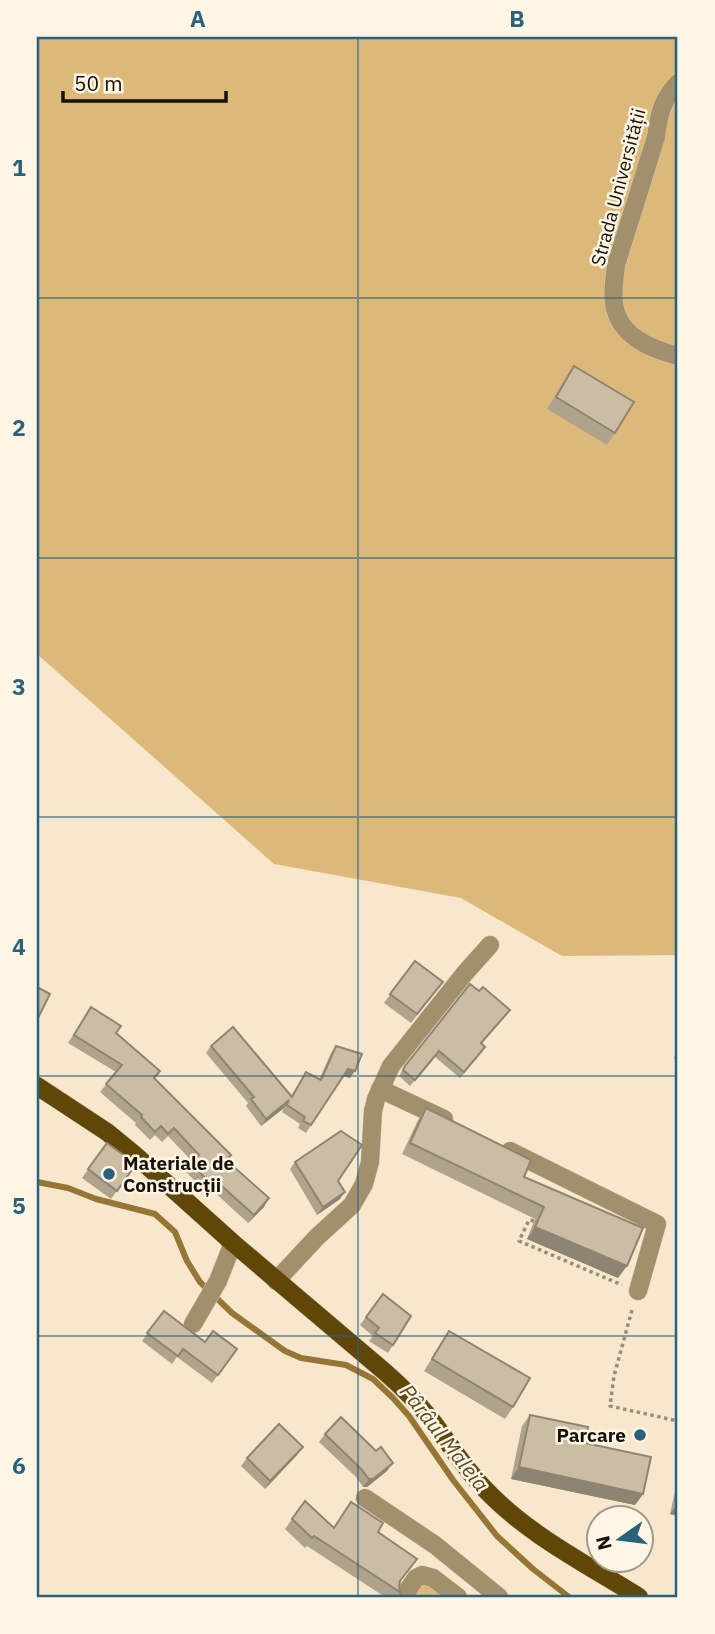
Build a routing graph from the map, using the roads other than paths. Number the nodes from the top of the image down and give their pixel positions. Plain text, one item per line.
1 (678, 83) edge
2 (678, 356) edge
3 (491, 945) dead end
4 (37, 1086) edge
5 (380, 1089) junction
6 (458, 1126) edge
7 (491, 1142) edge
8 (233, 1243) junction
9 (276, 1281) junction
10 (638, 1291) road end
11 (193, 1324) dead end
12 (365, 1498) dead end
13 (403, 1597) edge
14 (457, 1597) edge
15 (499, 1597) edge
16 (639, 1597) edge

1 - 2 street, Strada Universității
3 - 5 street
4 - 8 main road
5 - 6 street
5 - 9 street
7 - 10 street
8 - 9 main road
8 - 11 street
9 - 16 main road
12 - 15 street
13 - 14 street

